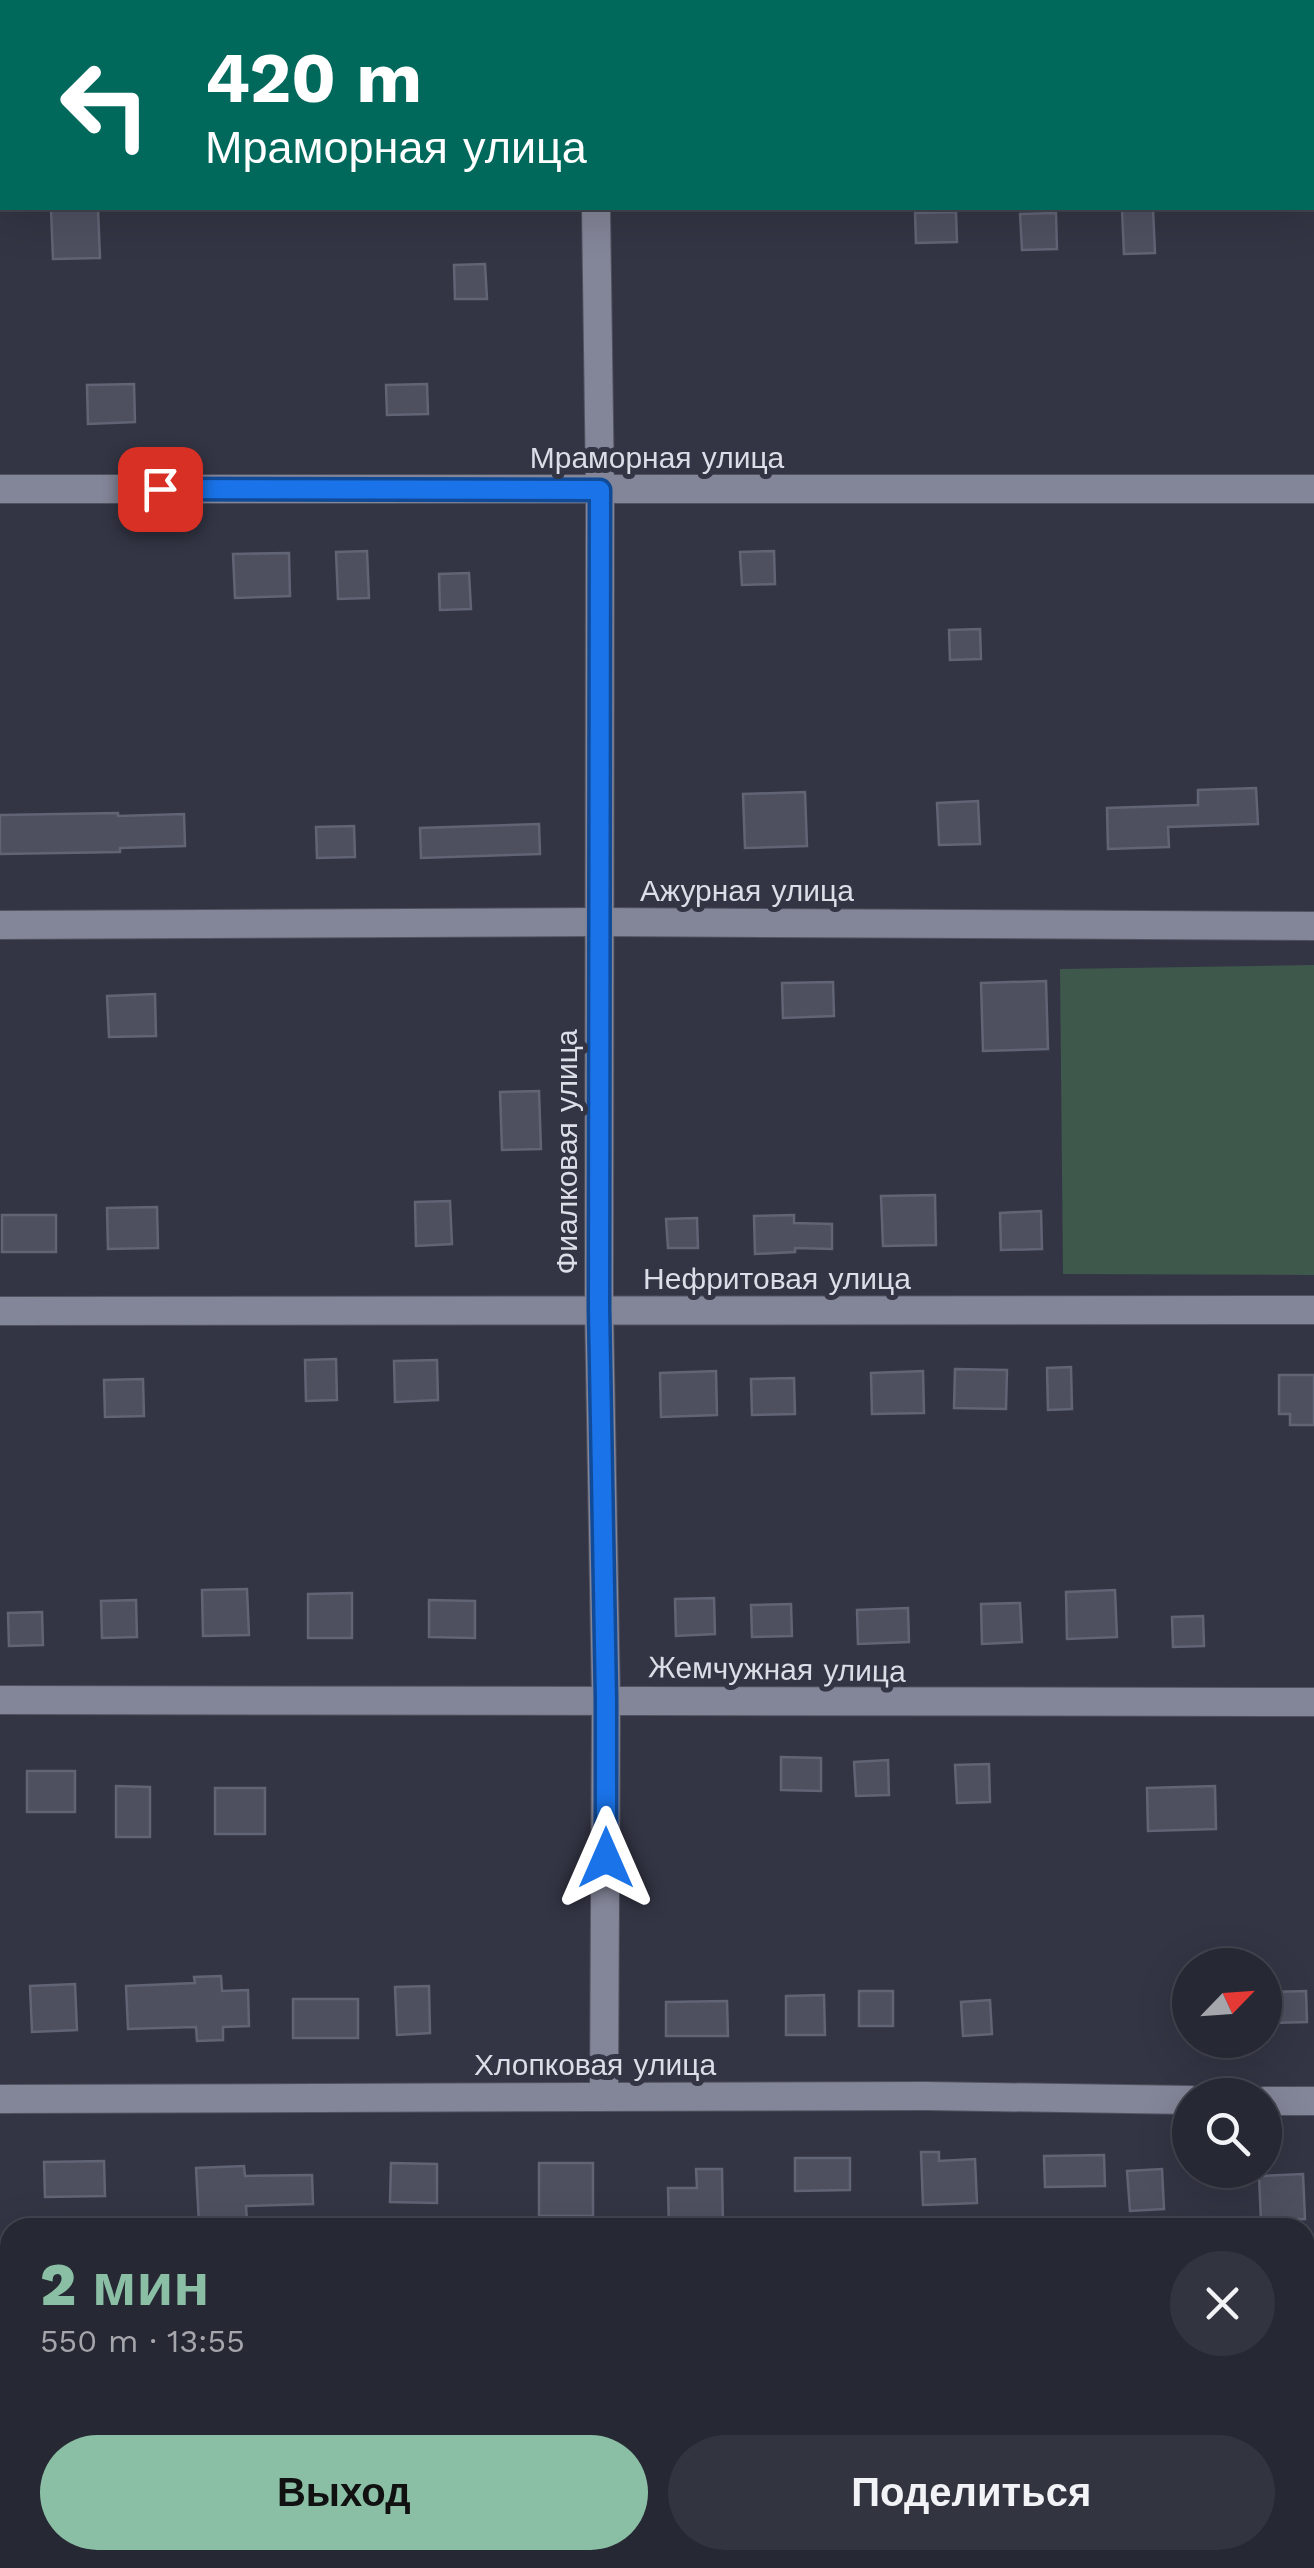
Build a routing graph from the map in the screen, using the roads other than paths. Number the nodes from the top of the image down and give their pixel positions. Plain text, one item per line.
1 (596, 210) edge
2 (0, 488) edge
3 (1314, 489) edge
4 (600, 490) junction
5 (599, 922) junction
6 (0, 925) edge
7 (1314, 926) edge
8 (599, 1309) junction
9 (1314, 1310) edge
10 (0, 1311) edge
11 (606, 1699) junction
12 (0, 1700) edge
13 (1314, 1702) edge
14 (604, 2096) junction
15 (0, 2099) edge
16 (1172, 2100) edge
17 (1282, 2100) edge
18 (1314, 2101) edge

1 - 4 street, Фиалковая улица
2 - 4 street, Мраморная улица
3 - 4 street, Мраморная улица
4 - 5 street, Фиалковая улица
5 - 6 street, Ажурная улица
5 - 7 street, Ажурная улица
5 - 8 street, Фиалковая улица
8 - 9 street, Нефритовая улица
8 - 10 street, Нефритовая улица
8 - 11 street, Фиалковая улица
11 - 12 street, Жемчужная улица
11 - 13 street, Жемчужная улица
11 - 14 street, Фиалковая улица
14 - 15 street, Хлопковая улица
14 - 16 street, Хлопковая улица
17 - 18 street

